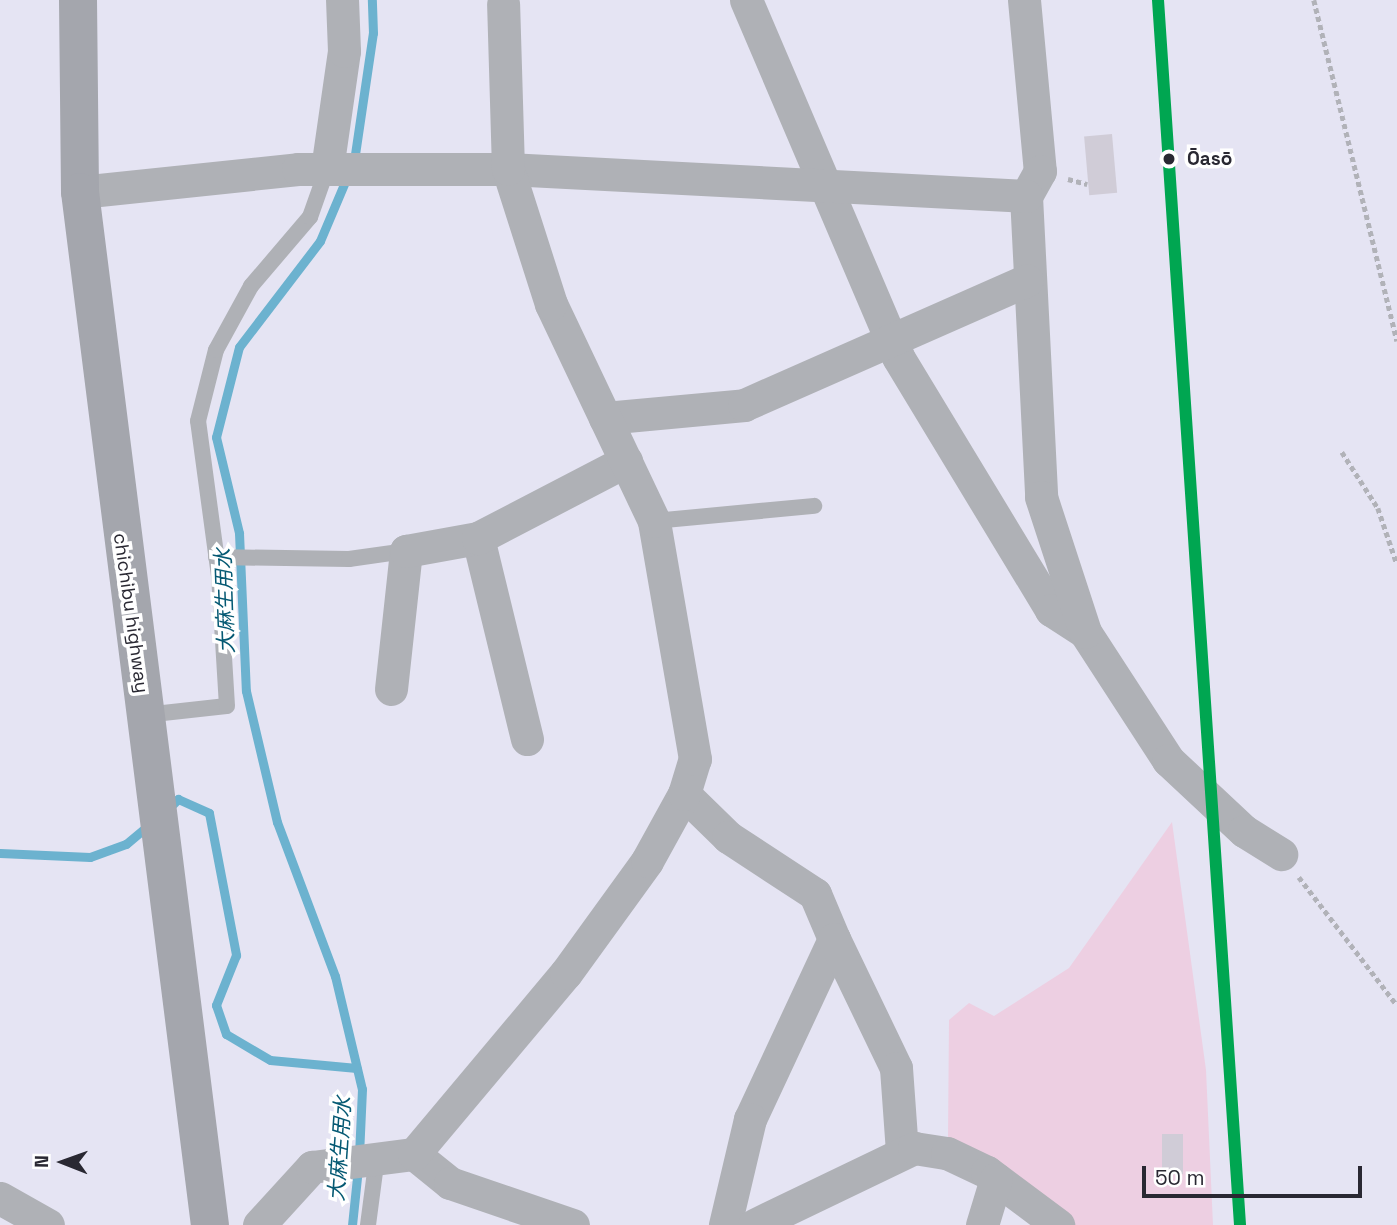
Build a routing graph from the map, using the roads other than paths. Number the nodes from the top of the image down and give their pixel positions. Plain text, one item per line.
1 (78, 0) edge
2 (342, 0) edge
3 (746, 0) edge
4 (1024, 0) edge
5 (503, 4) dead end
6 (328, 169) junction
7 (508, 169) junction
8 (820, 186) junction
9 (80, 192) junction
10 (1026, 196) junction
11 (1027, 280) junction
12 (890, 340) junction
13 (605, 418) junction
14 (626, 461) junction
15 (814, 506) dead end
16 (654, 521) junction
17 (478, 538) junction
18 (406, 551) junction
19 (218, 557) junction
20 (1085, 632) junction
21 (391, 689) dead end
22 (145, 715) junction
23 (527, 739) dead end
24 (684, 794) junction
25 (1282, 854) road end
26 (834, 939) junction
27 (902, 1152) junction
28 (414, 1154) junction
29 (376, 1157) junction
30 (996, 1179) junction
31 (0, 1198) edge
32 (48, 1225) edge
33 (210, 1225) edge
34 (259, 1225) edge
35 (368, 1225) edge
36 (573, 1225) edge
37 (725, 1225) edge
38 (754, 1225) edge
39 (982, 1225) edge
40 (1058, 1225) edge

1 - 9 highway, chichibu highway
2 - 6 street
3 - 8 street
4 - 10 street
5 - 7 street
6 - 7 street
6 - 9 street
6 - 19 lane
7 - 8 street
7 - 13 street
8 - 10 street
8 - 12 street
9 - 22 highway, chichibu highway
10 - 11 street
11 - 12 street
11 - 20 street
12 - 13 street
12 - 20 street
13 - 14 street
14 - 16 street
14 - 17 street
15 - 16 lane
16 - 24 street
17 - 18 street
17 - 23 street
18 - 19 lane
18 - 21 street
19 - 22 lane
20 - 25 street
22 - 33 highway, chichibu highway
24 - 26 street
24 - 28 street
26 - 27 street
26 - 37 street
27 - 30 street
27 - 38 street
28 - 29 street
28 - 36 street
29 - 34 street
29 - 35 lane
30 - 39 street
30 - 40 street
31 - 32 street

